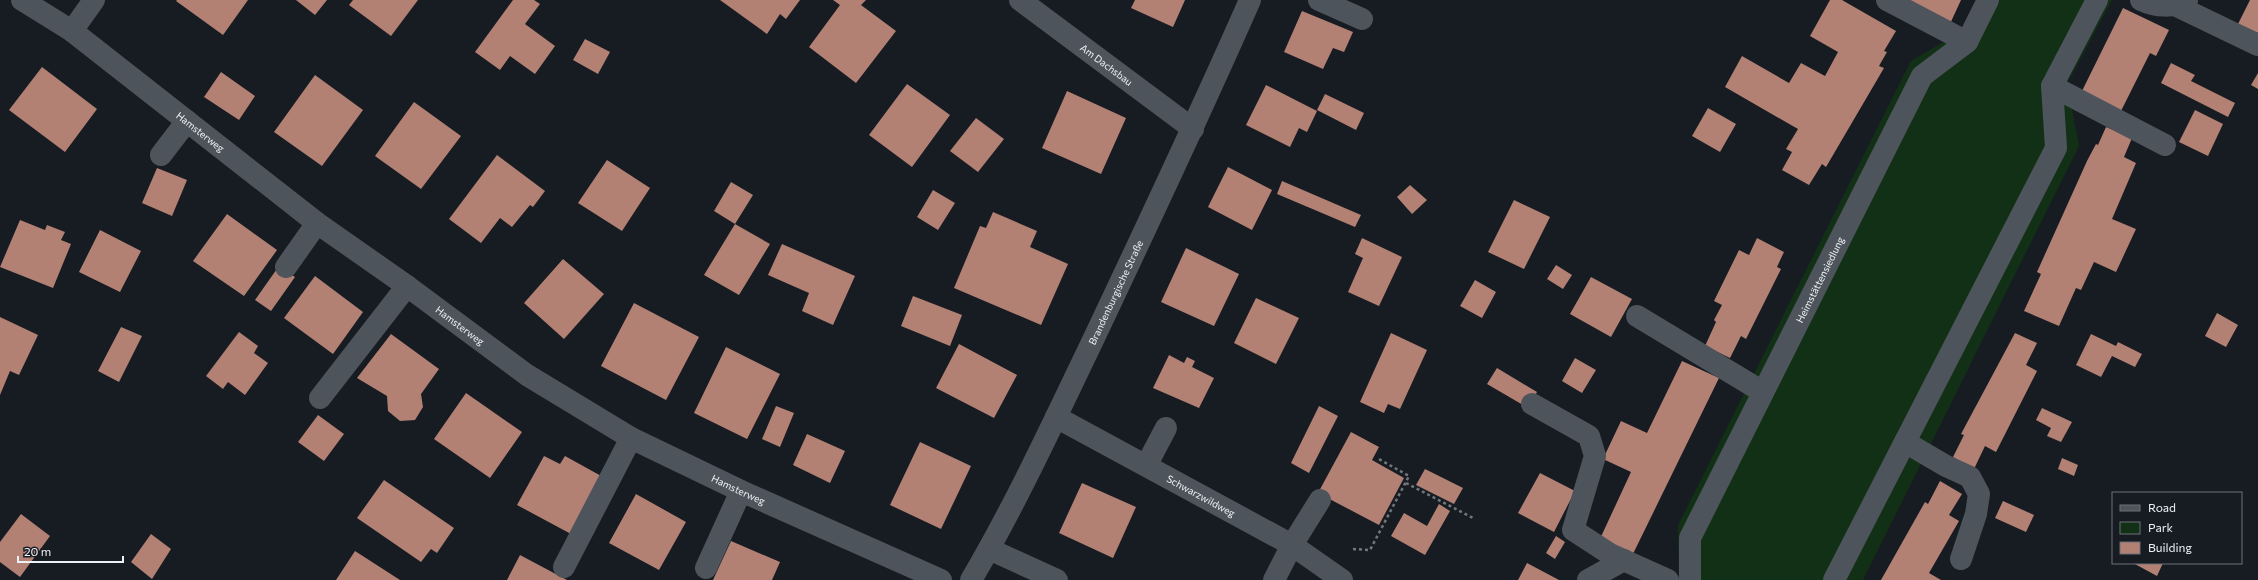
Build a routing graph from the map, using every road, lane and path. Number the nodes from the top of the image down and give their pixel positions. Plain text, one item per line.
1 (22, 0) edge
2 (94, 0) edge
3 (1020, 0) edge
4 (1250, 0) edge
5 (1320, 0) edge
6 (1886, 0) edge
7 (1988, 0) edge
8 (2097, 0) edge
9 (2141, 0) edge
10 (2182, 3) edge
11 (1362, 20) dead end
12 (72, 31) junction
13 (1967, 42) junction
14 (2258, 45) edge
15 (2052, 86) junction
16 (187, 121) junction
17 (1193, 129) junction
18 (2166, 145) dead end
19 (161, 155) dead end
20 (317, 223) junction
21 (286, 267) dead end
22 (407, 286) junction
23 (1637, 316) dead end
24 (1763, 392) junction
25 (320, 398) dead end
26 (1532, 404) dead end
27 (1056, 417) junction
28 (1166, 428) dead end
29 (631, 438) junction
30 (1905, 442) junction
31 (1378, 458) dead end
32 (1147, 464) junction
33 (1406, 483) junction
34 (742, 491) junction
35 (1320, 500) dead end
36 (1473, 518) dead end
37 (1292, 545) junction
38 (1346, 545) dead end
39 (989, 549) junction
40 (1961, 559) dead end
41 (1624, 560) junction
42 (564, 567) dead end
43 (706, 568) dead end
44 (942, 580) edge
45 (971, 580) edge
46 (1057, 580) edge
47 (1274, 580) edge
48 (1342, 580) edge
49 (1588, 580) edge
50 (1668, 580) edge
51 (1690, 580) edge
52 (1834, 580) edge

1 - 12 street, Hamsterweg
2 - 12 street
3 - 17 street, Am Dachsbau
4 - 17 street, Brandenburgische Straße
5 - 11 street
6 - 13 street
7 - 13 street, Heimstättensiedlung
8 - 15 street
9 - 10 street
10 - 14 street
12 - 16 street, Hamsterweg
13 - 24 street, Heimstättensiedlung
15 - 18 street
15 - 30 street
16 - 19 street
16 - 20 street, Hamsterweg
17 - 27 street, Brandenburgische Straße
20 - 21 street
20 - 22 street, Hamsterweg
22 - 25 street
22 - 29 street, Hamsterweg
23 - 24 street
24 - 51 street, Heimstättensiedlung
26 - 41 street
27 - 32 street, Schwarzwildweg
27 - 39 street, Brandenburgische Straße
28 - 32 street
29 - 34 street, Hamsterweg
29 - 42 street
30 - 40 street
30 - 52 street
31 - 33 path
32 - 37 street, Schwarzwildweg
33 - 36 path
33 - 38 path
34 - 43 street
34 - 44 street, Hamsterweg
35 - 37 street
37 - 47 street
37 - 48 street, Schwarzwildweg
39 - 45 street, Brandenburgische Straße
39 - 46 street
41 - 49 street
41 - 50 street

